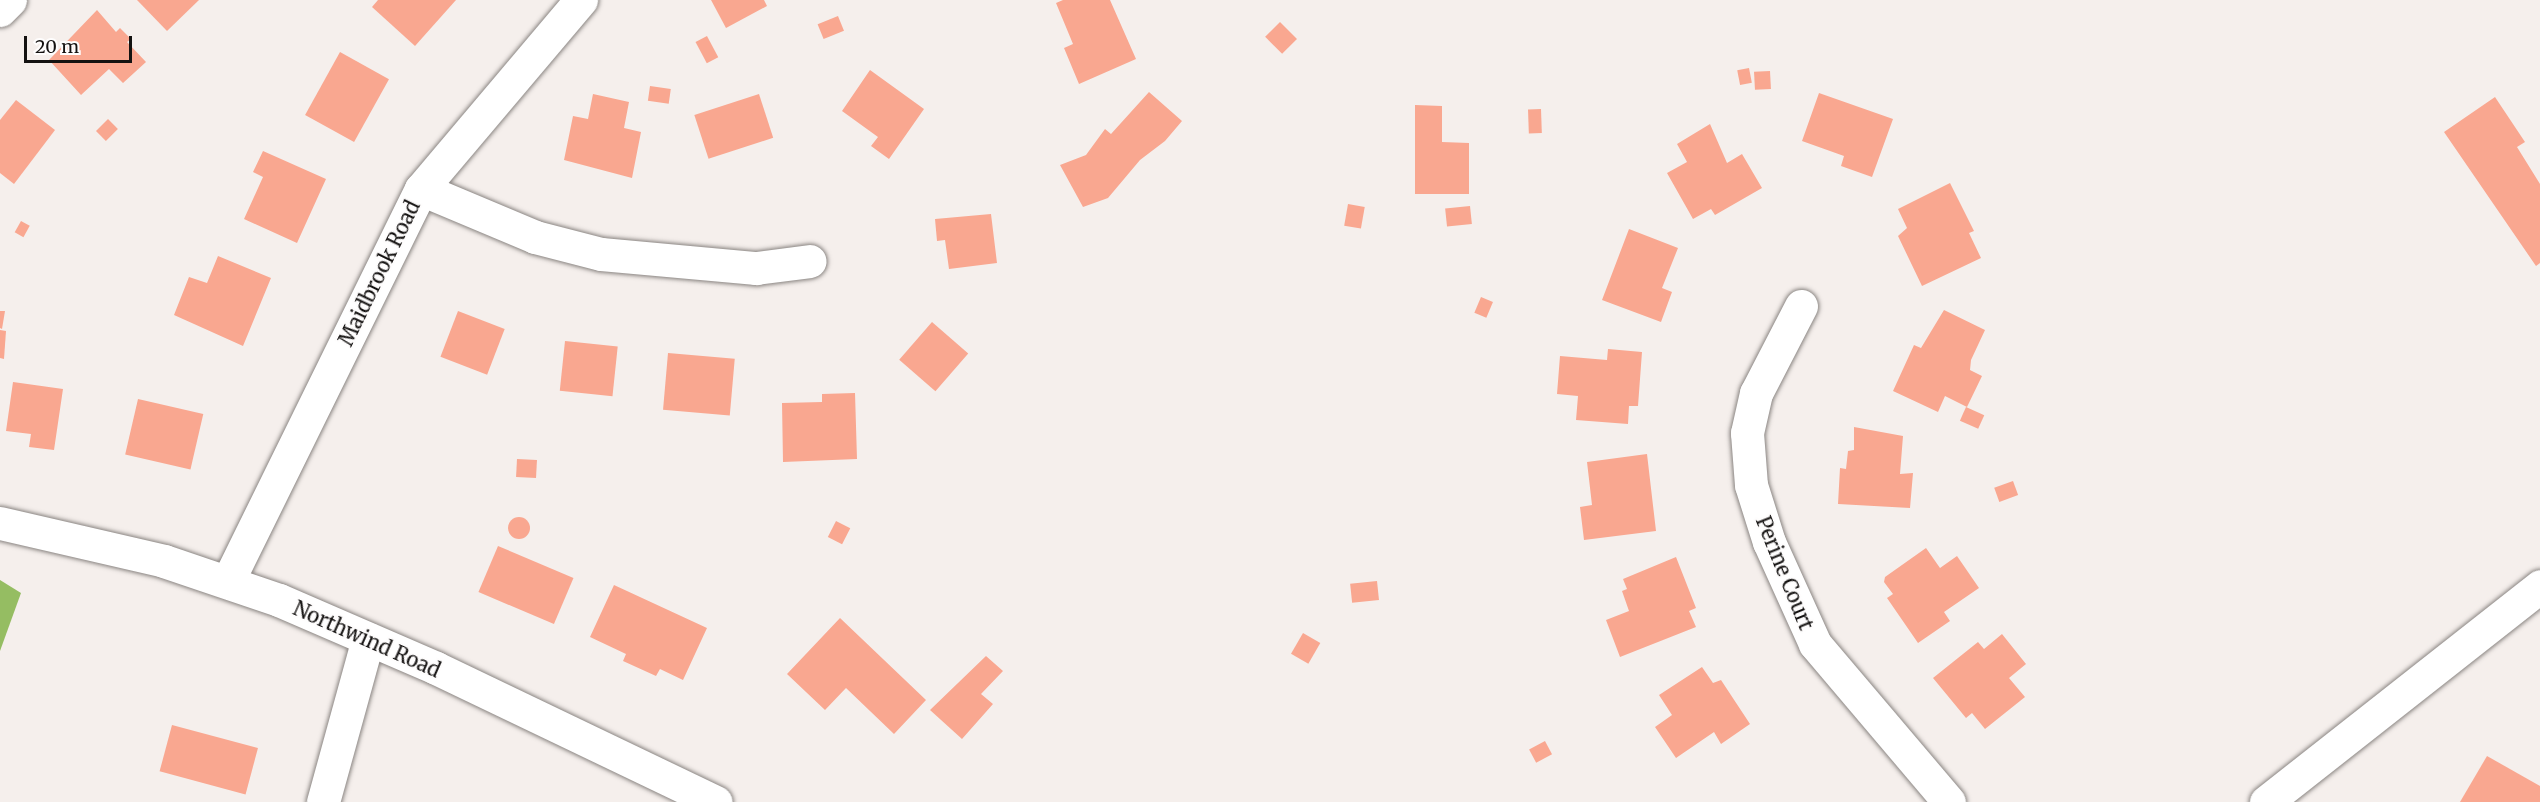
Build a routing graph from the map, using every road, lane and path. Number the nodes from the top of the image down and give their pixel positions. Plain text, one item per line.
1 (10, 0) edge
2 (581, 0) edge
3 (0, 10) edge
4 (421, 189) junction
5 (810, 261) dead end
6 (1801, 306) dead end
7 (0, 523) edge
8 (228, 581) junction
9 (2540, 586) edge
10 (368, 639) junction
11 (323, 802) edge
12 (716, 802) edge
13 (1949, 802) edge
14 (2266, 802) edge

1 - 3 street
2 - 4 street, Maidbrook Road
4 - 5 street
4 - 8 street, Maidbrook Road
6 - 13 street, Perine Court
7 - 8 street, Northwind Road
8 - 10 street, Northwind Road
9 - 14 street
10 - 11 street
10 - 12 street, Northwind Road

